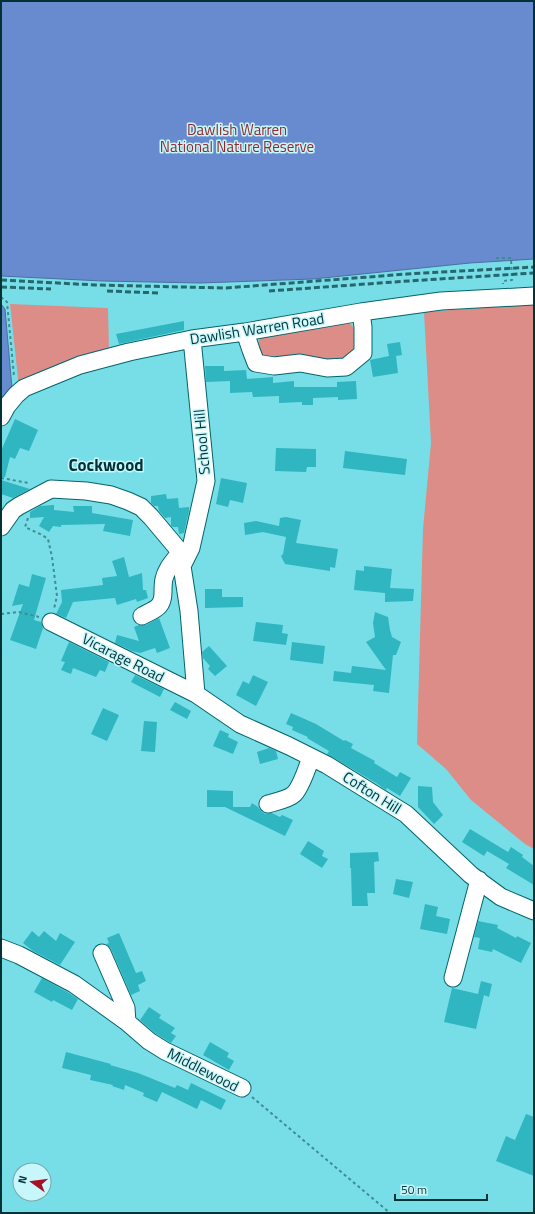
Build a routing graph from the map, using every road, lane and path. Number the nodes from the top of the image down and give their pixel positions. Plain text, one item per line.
1 (496, 258) dead end
2 (503, 281) dead end
3 (534, 296) edge
4 (1, 297) edge
5 (361, 312) junction
6 (245, 332) junction
7 (192, 339) junction
8 (16, 395) junction
9 (1, 416) edge
10 (1, 478) edge
11 (35, 484) dead end
12 (19, 506) junction
13 (1, 527) edge
14 (181, 560) junction
15 (1, 614) edge
16 (142, 616) dead end
17 (51, 622) junction
18 (196, 694) junction
19 (311, 757) junction
20 (268, 804) dead end
21 (479, 880) junction
22 (534, 911) edge
23 (1, 948) edge
24 (102, 953) dead end
25 (453, 978) dead end
26 (127, 1022) junction
27 (242, 1088) joint
28 (390, 1213) edge

1 - 2 path
3 - 5 street, Dawlish Warren Road
4 - 8 path
5 - 6 street, Dawlish Warren Road
5 - 6 street
6 - 7 street, Dawlish Warren Road
7 - 8 street, Dawlish Warren Road
7 - 14 street, School Hill
8 - 9 street, Dawlish Warren Road
10 - 11 path
12 - 13 street
12 - 14 street
12 - 17 path
14 - 16 street, School Hill
14 - 18 street
15 - 17 path
17 - 18 street, Vicarage Road
18 - 19 street, Cofton Hill
19 - 20 street
19 - 21 street, Cofton Hill
21 - 22 street, Cofton Hill
21 - 25 street
23 - 26 street, Middlewood
24 - 26 street
26 - 27 street, Middlewood
27 - 28 path, Middlewood

